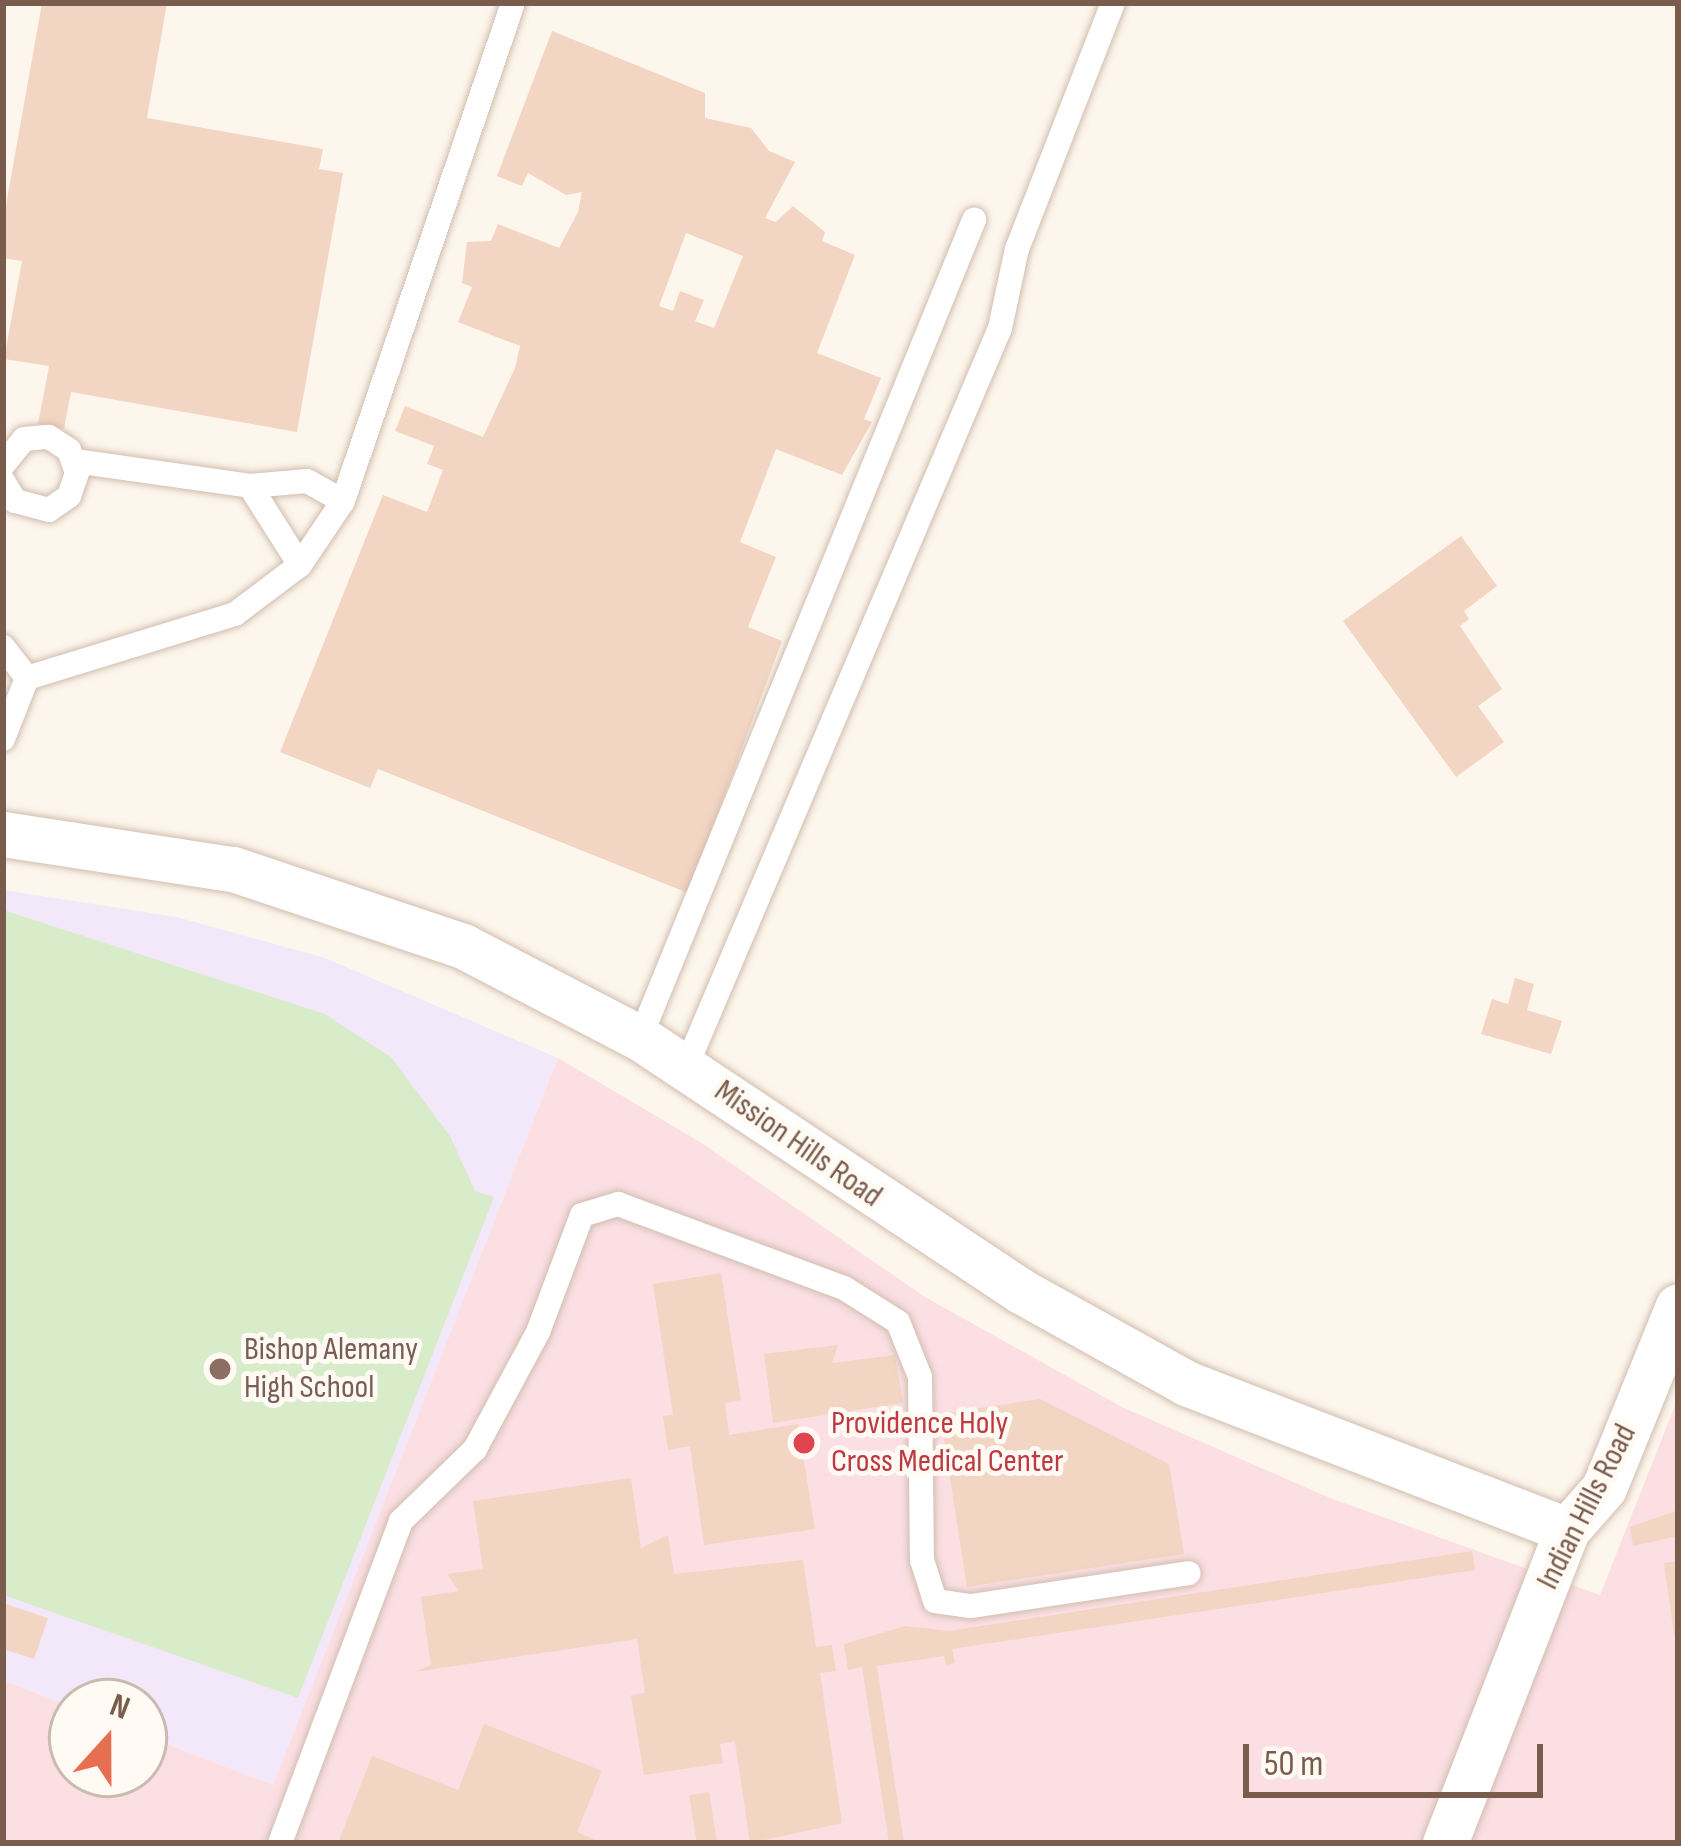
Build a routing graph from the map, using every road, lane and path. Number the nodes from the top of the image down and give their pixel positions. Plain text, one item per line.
1 (513, 3) edge
2 (1113, 3) edge
3 (974, 220) dead end
4 (75, 461) junction
5 (3, 465) edge
6 (3, 482) edge
7 (250, 486) junction
8 (343, 501) junction
9 (300, 566) junction
10 (3, 647) edge
11 (27, 678) junction
12 (3, 739) edge
13 (3, 834) edge
14 (640, 1038) junction
15 (686, 1067) junction
16 (1678, 1306) edge
17 (1567, 1530) junction
18 (1190, 1573) dead end
19 (280, 1843) edge
20 (1444, 1843) edge

1 - 8 lane
2 - 15 lane
3 - 14 lane
4 - 5 lane
4 - 6 lane
4 - 7 lane
7 - 8 lane
7 - 9 lane
8 - 9 lane
9 - 11 lane
10 - 11 lane
11 - 12 lane
13 - 14 street, Mission Hills Road
14 - 15 street, Mission Hills Road
15 - 17 street, Mission Hills Road
16 - 17 street, Indian Hills Road
17 - 20 street, Indian Hills Road
18 - 19 lane

